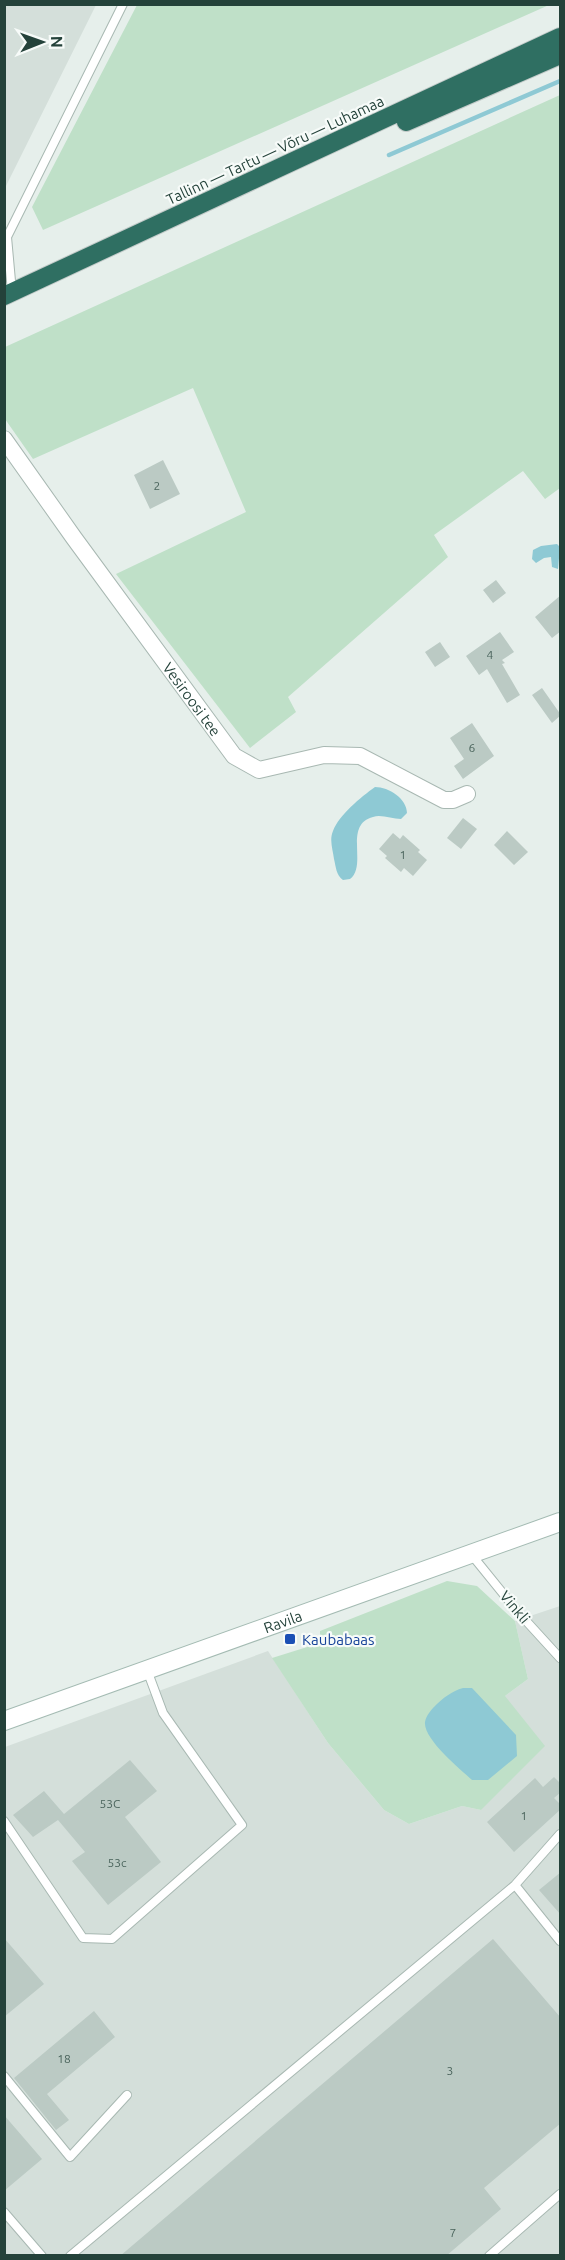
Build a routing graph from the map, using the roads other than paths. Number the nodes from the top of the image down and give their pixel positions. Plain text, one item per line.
1 (123, 4) edge
2 (561, 37) edge
3 (561, 56) edge
4 (303, 157) junction
5 (8, 294) edge
6 (4, 439) edge
7 (467, 794) dead end
8 (561, 1522) edge
9 (471, 1554) junction
10 (561, 1658) edge
11 (147, 1670) junction
12 (4, 1721) edge
13 (4, 1821) edge
14 (561, 1834) edge
15 (515, 1885) junction
16 (561, 1941) edge
17 (4, 2076) edge
18 (127, 2095) dead end
19 (561, 2193) edge
20 (4, 2212) edge
21 (42, 2256) edge
22 (70, 2256) edge
23 (489, 2256) edge

1 - 5 lane
2 - 4 highway, Tallinn — Tartu — Võru — Luhamaa
3 - 4 highway
4 - 5 highway, Tallinn — Tartu — Võru — Luhamaa
6 - 7 street, Vesiroosi tee
8 - 9 street, Ravila
9 - 10 lane, Vinkli
9 - 11 street, Ravila
11 - 12 street, Ravila
11 - 13 lane
14 - 15 lane
15 - 16 lane
15 - 22 lane
17 - 18 lane
19 - 23 lane
20 - 21 lane

